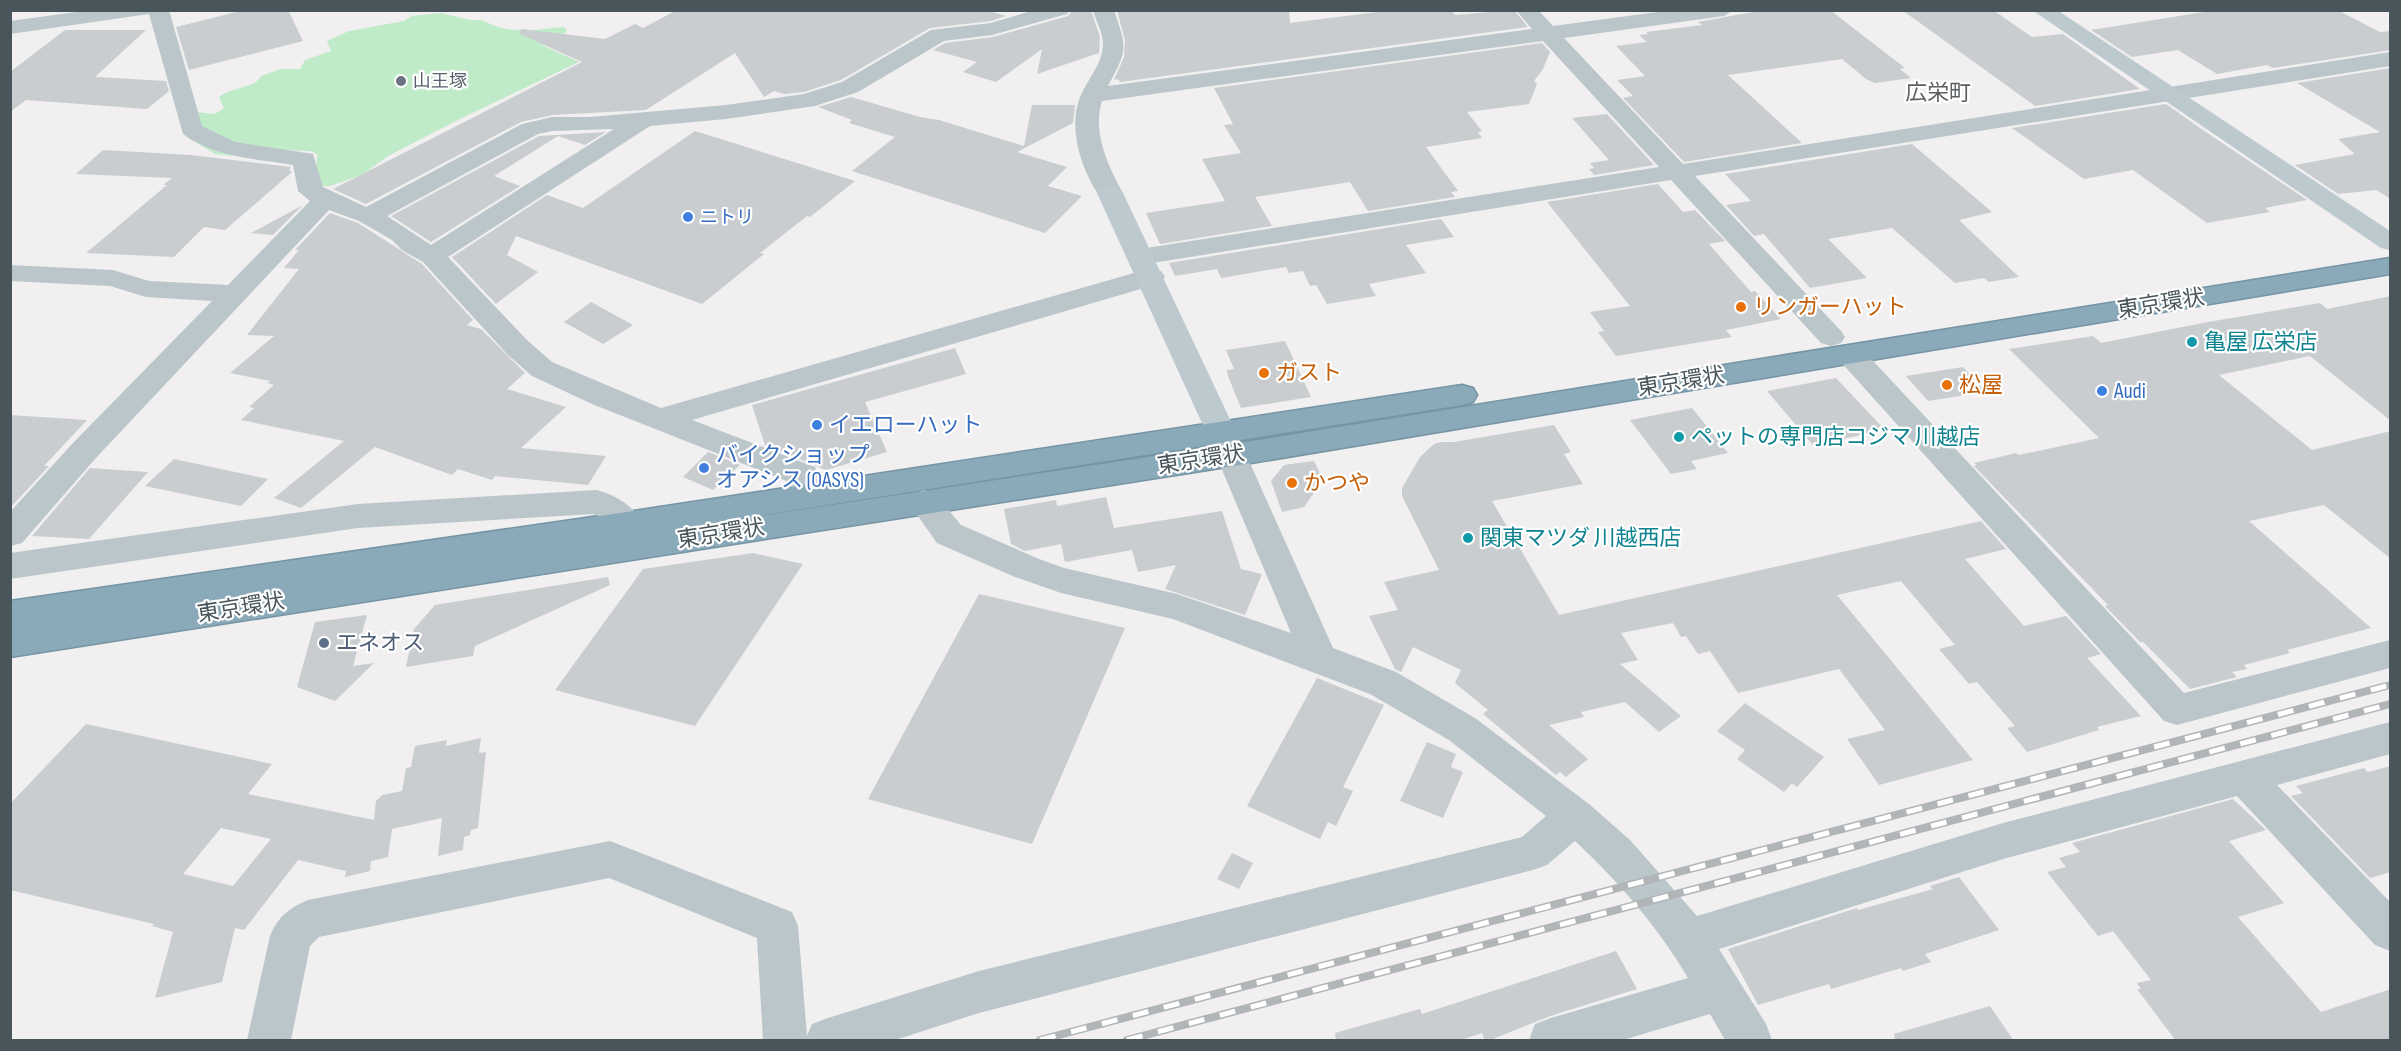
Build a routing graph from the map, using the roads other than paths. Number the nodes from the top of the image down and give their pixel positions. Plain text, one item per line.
1 (141, 10) edge
2 (158, 10) edge
3 (1060, 10) edge
4 (1103, 10) edge
5 (1526, 10) edge
6 (1724, 10) edge
7 (2042, 10) edge
8 (95, 14) edge
9 (15, 30) edge
10 (1550, 34) junction
11 (2391, 59) edge
12 (2166, 94) junction
13 (1092, 95) junction
14 (645, 120) junction
15 (1676, 172) junction
16 (325, 200) junction
17 (368, 216) junction
18 (2391, 244) edge
19 (432, 256) junction
20 (2391, 266) edge
21 (1146, 267) junction
22 (10, 273) edge
23 (235, 294) junction
24 (1840, 346) junction
25 (660, 419) junction
26 (1227, 444) junction
27 (808, 494) junction
28 (924, 502) junction
29 (627, 524) junction
30 (10, 534) edge
31 (10, 566) edge
32 (209, 587) junction
33 (10, 608) edge
34 (10, 615) edge
35 (10, 643) edge
36 (2391, 654) edge
37 (1319, 658) junction
38 (2391, 738) edge
39 (2244, 777) junction
40 (1575, 816) junction
41 (2391, 932) edge
42 (1689, 939) junction
43 (1720, 990) junction
44 (269, 1041) edge
45 (785, 1041) edge
46 (828, 1041) edge
47 (1551, 1041) edge
48 (1750, 1041) edge

1 - 8 street
2 - 16 street
3 - 14 street
4 - 13 street
5 - 10 street
6 - 10 street
7 - 12 street
8 - 9 street
10 - 13 street
10 - 15 street
11 - 12 street
12 - 15 street
12 - 18 street
13 - 21 street
14 - 17 street
14 - 19 street
15 - 21 street
15 - 24 street
16 - 17 street
16 - 23 street
17 - 19 street
18 - 24 highway, 東京環状
19 - 25 street
20 - 24 highway, 東京環状
21 - 25 street
21 - 26 street
22 - 23 street
23 - 30 street
24 - 26 highway, 東京環状
24 - 36 street
25 - 27 street
26 - 27 highway, 東京環状
26 - 28 highway, 東京環状
26 - 37 street
27 - 29 highway, 東京環状
28 - 35 highway, 東京環状
28 - 37 street
29 - 31 street
29 - 32 highway, 東京環状
32 - 33 highway
32 - 34 highway, 東京環状
37 - 40 street
38 - 39 street
39 - 41 street
39 - 42 street
40 - 42 street
40 - 46 street
42 - 43 street
43 - 47 street
43 - 48 street
44 - 45 street

